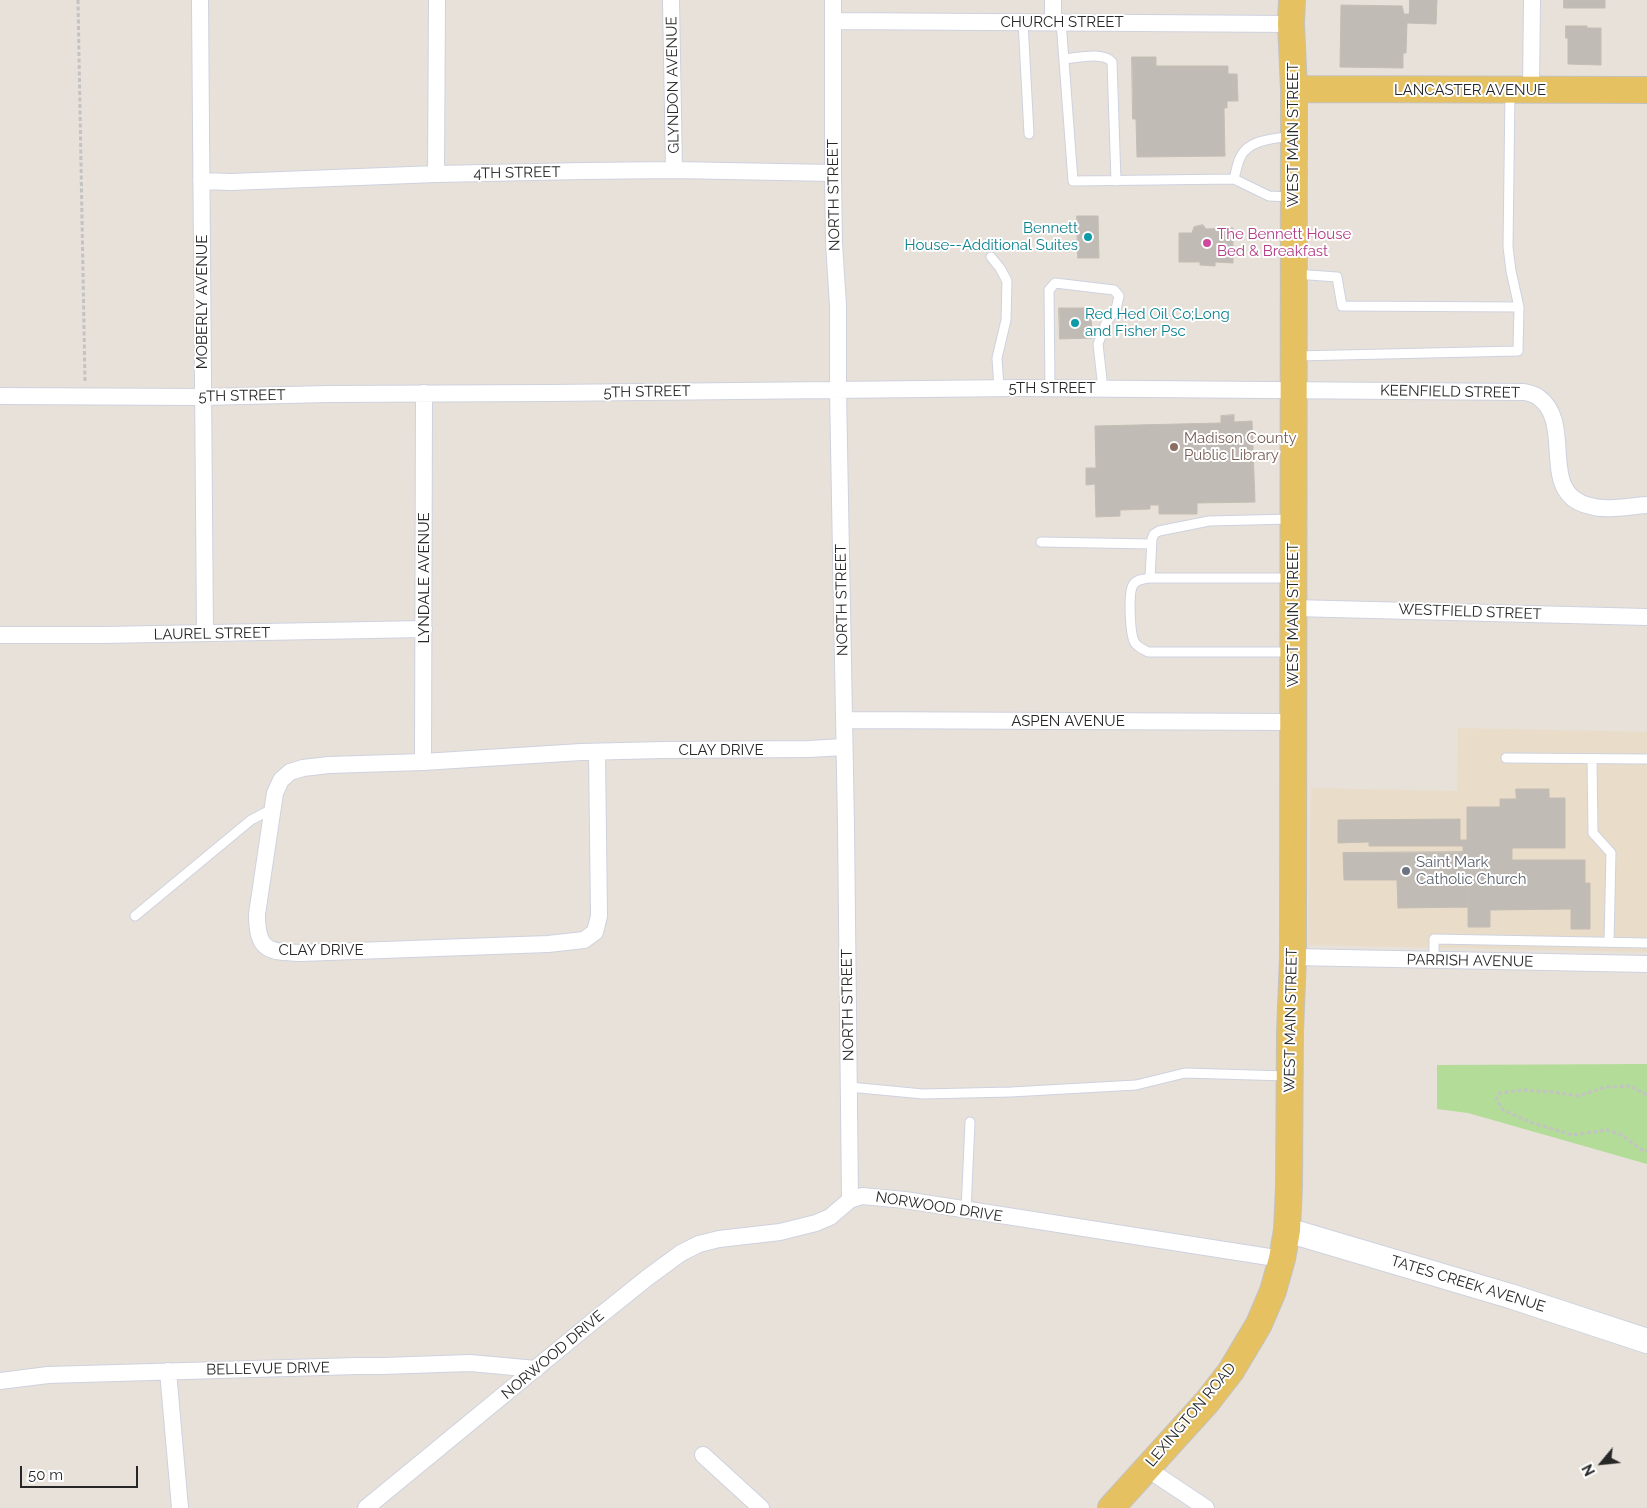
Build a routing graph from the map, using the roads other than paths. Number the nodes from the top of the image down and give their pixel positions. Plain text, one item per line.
1 (200, 0) edge
2 (437, 0) edge
3 (671, 0) edge
4 (833, 0) edge
5 (1054, 0) edge
6 (1532, 0) edge
7 (1291, 12) edge
8 (833, 21) junction
9 (1057, 21) junction
10 (1023, 22) junction
11 (1064, 60) junction
12 (1294, 90) junction
13 (1520, 90) junction
14 (1647, 90) edge
15 (1029, 134) dead end
16 (1294, 136) junction
17 (674, 170) junction
18 (833, 173) junction
19 (436, 174) junction
20 (1234, 179) junction
21 (201, 181) junction
22 (1116, 181) junction
23 (1294, 198) junction
24 (991, 257) dead end
25 (1294, 273) junction
26 (1519, 307) junction
27 (1293, 356) junction
28 (999, 388) junction
29 (1050, 388) junction
30 (1102, 389) junction
31 (838, 390) junction
32 (1293, 391) junction
33 (424, 394) junction
34 (0, 396) edge
35 (203, 397) junction
36 (1647, 505) edge
37 (1293, 519) junction
38 (1041, 542) dead end
39 (1151, 544) junction
40 (1150, 578) junction
41 (1293, 578) junction
42 (1293, 608) junction
43 (1647, 617) edge
44 (424, 629) junction
45 (0, 634) edge
46 (205, 634) junction
47 (1293, 652) junction
48 (844, 720) junction
49 (1292, 722) junction
50 (844, 748) junction
51 (598, 752) junction
52 (1506, 758) dead end
53 (1592, 759) junction
54 (1647, 759) edge
55 (423, 762) junction
56 (272, 809) junction
57 (135, 916) dead end
58 (1609, 942) junction
59 (1647, 943) edge
60 (1293, 957) junction
61 (1434, 960) junction
62 (1647, 964) edge
63 (1289, 1076) junction
64 (849, 1087) junction
65 (970, 1122) dead end
66 (850, 1200) junction
67 (966, 1211) junction
68 (1287, 1230) junction
69 (1282, 1259) junction
70 (1647, 1341) edge
71 (536, 1369) junction
72 (168, 1371) junction
73 (0, 1381) edge
74 (703, 1455) dead end
75 (1146, 1468) junction
76 (180, 1508) edge
77 (366, 1508) edge
78 (761, 1508) edge
79 (1111, 1508) edge
80 (1206, 1508) edge

1 - 21 street, MOBERLY AVENUE
2 - 19 street
3 - 17 street, GLYNDON AVENUE
4 - 8 street, NORTH STREET
5 - 9 street
6 - 13 street
7 - 9 street, CHURCH STREET
7 - 12 main road, WEST MAIN STREET
8 - 10 street, CHURCH STREET
8 - 18 street, NORTH STREET
9 - 10 street, CHURCH STREET
9 - 11 lane
10 - 15 lane
11 - 22 lane
11 - 22 lane
12 - 13 main road, LANCASTER AVENUE
12 - 16 main road, WEST MAIN STREET
13 - 14 main road, LANCASTER AVENUE
13 - 26 lane
16 - 20 lane
16 - 23 main road, WEST MAIN STREET
17 - 18 street, 4TH STREET
17 - 19 street, 4TH STREET
18 - 31 street, NORTH STREET
19 - 21 street, 4TH STREET
20 - 22 lane
20 - 23 lane
21 - 35 street, MOBERLY AVENUE
23 - 25 main road, WEST MAIN STREET
24 - 28 lane
25 - 26 lane
25 - 27 main road, WEST MAIN STREET
26 - 27 lane
27 - 32 main road, WEST MAIN STREET
28 - 29 street, 5TH STREET
28 - 31 street, 5TH STREET
29 - 30 street, 5TH STREET
29 - 30 lane
30 - 32 street, 5TH STREET
31 - 33 street, 5TH STREET
31 - 48 street, NORTH STREET
32 - 36 street, KEENFIELD STREET
32 - 37 main road, WEST MAIN STREET
33 - 35 street, 5TH STREET
33 - 44 street, LYNDALE AVENUE
34 - 35 street, 5TH STREET
35 - 46 street, MOBERLY AVENUE
37 - 39 lane
37 - 41 main road, WEST MAIN STREET
38 - 39 lane
39 - 40 lane
40 - 41 lane
40 - 47 lane
41 - 42 main road, WEST MAIN STREET
42 - 43 street, WESTFIELD STREET
42 - 47 main road, WEST MAIN STREET
44 - 46 street, LAUREL STREET
44 - 55 street, LYNDALE AVENUE
45 - 46 street, LAUREL STREET
47 - 49 main road, WEST MAIN STREET
48 - 49 street, ASPEN AVENUE
48 - 50 street, NORTH STREET
49 - 60 main road, WEST MAIN STREET
50 - 51 street, CLAY DRIVE
50 - 64 street, NORTH STREET
51 - 55 street, CLAY DRIVE
51 - 56 street, CLAY DRIVE
52 - 53 lane
53 - 54 lane
53 - 58 lane
55 - 56 street, CLAY DRIVE
56 - 57 lane
58 - 59 lane
58 - 61 lane
60 - 61 street, PARRISH AVENUE
60 - 63 main road, WEST MAIN STREET
61 - 62 street, PARRISH AVENUE
63 - 64 lane
63 - 68 main road, WEST MAIN STREET
64 - 66 street, NORTH STREET
65 - 67 lane
66 - 67 street, NORWOOD DRIVE
66 - 71 street, NORWOOD DRIVE
67 - 69 street, NORWOOD DRIVE
68 - 69 main road, LEXINGTON ROAD
68 - 70 main road, TATES CREEK AVENUE
69 - 75 main road, LEXINGTON ROAD
71 - 72 street, BELLEVUE DRIVE
71 - 77 street, NORWOOD DRIVE
72 - 73 street, BELLEVUE DRIVE
72 - 76 street
74 - 78 street
75 - 79 main road, LEXINGTON ROAD
75 - 80 street

